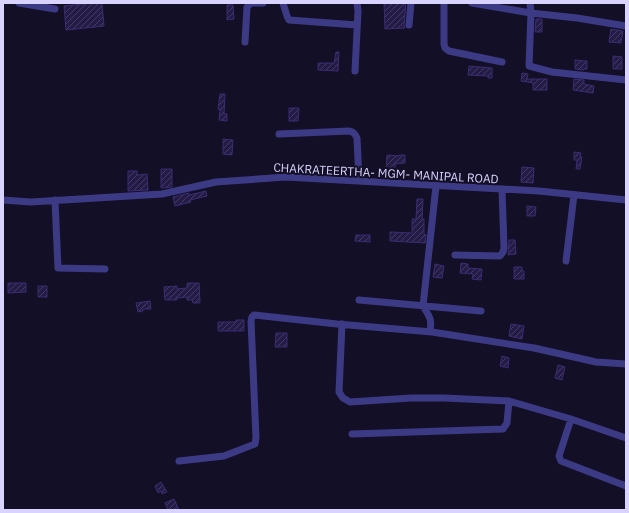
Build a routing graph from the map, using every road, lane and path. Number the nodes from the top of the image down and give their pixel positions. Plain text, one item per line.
1 (19, 3) edge
2 (263, 3) edge
3 (283, 3) edge
4 (357, 3) edge
5 (411, 3) edge
6 (444, 3) edge
7 (472, 3) edge
8 (530, 3) edge
9 (35, 4) edge
10 (55, 10) dead end
11 (531, 13) junction
12 (357, 25) junction
13 (409, 25) dead end
14 (626, 26) edge
15 (245, 42) dead end
16 (502, 62) dead end
17 (355, 72) dead end
18 (626, 80) edge
19 (279, 134) dead end
20 (359, 181) junction
21 (436, 186) junction
22 (502, 189) junction
23 (574, 195) junction
24 (3, 200) edge
25 (55, 200) junction
26 (626, 200) edge
27 (455, 255) dead end
28 (566, 261) dead end
29 (105, 269) dead end
30 (359, 300) dead end
31 (423, 306) junction
32 (481, 311) dead end
33 (342, 324) junction
34 (430, 332) junction
35 (626, 364) edge
36 (509, 401) junction
37 (571, 419) junction
38 (352, 434) dead end
39 (626, 438) edge
40 (178, 461) dead end
41 (626, 486) edge

1 - 9 street
2 - 15 street
3 - 12 street
4 - 12 street
5 - 13 street
6 - 16 street
7 - 11 street
8 - 11 street
9 - 10 street
11 - 14 street
11 - 18 street
12 - 17 street
19 - 20 street
20 - 21 street, CHAKRATEERTHA- MGM- MANIPAL ROAD
20 - 25 street, CHAKRATEERTHA- MGM- MANIPAL ROAD
21 - 22 street, CHAKRATEERTHA- MGM- MANIPAL ROAD
21 - 31 street
22 - 23 street, CHAKRATEERTHA- MGM- MANIPAL ROAD
22 - 27 street
23 - 26 street, CHAKRATEERTHA- MGM- MANIPAL ROAD
23 - 28 street
24 - 25 street, CHAKRATEERTHA- MGM- MANIPAL ROAD
25 - 29 street
30 - 31 street
31 - 32 street
31 - 34 street
33 - 34 street
33 - 36 street
33 - 40 street
34 - 35 street
36 - 37 street
36 - 38 street
37 - 39 street
37 - 41 street

